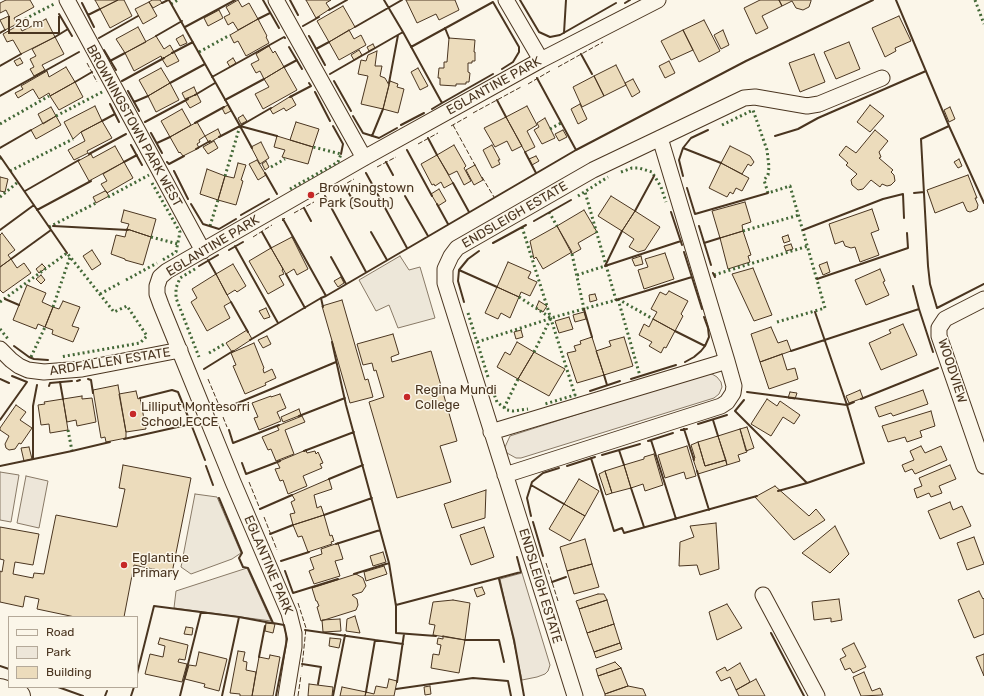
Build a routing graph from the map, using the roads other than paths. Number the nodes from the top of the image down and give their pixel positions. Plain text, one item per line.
1 (67, 0) edge
2 (276, 0) edge
3 (506, 0) edge
4 (658, 0) edge
5 (541, 60) junction
6 (882, 78) dead end
7 (660, 138) junction
8 (364, 158) junction
9 (203, 251) junction
10 (984, 299) edge
11 (0, 349) edge
12 (180, 350) junction
13 (727, 360) junction
14 (491, 432) junction
15 (984, 466) edge
16 (505, 475) junction
17 (763, 595) dead end
18 (0, 690) edge
19 (19, 696) edge
20 (286, 696) edge
21 (575, 696) edge
22 (817, 696) edge

1 - 9 street, BROWNINGSTOWN PARK WEST
2 - 8 street
3 - 5 street
4 - 5 street, EGLANTINE PARK
5 - 8 street, EGLANTINE PARK
6 - 7 street, ENDSLEIGH ESTATE
7 - 13 street
7 - 14 street, ENDSLEIGH ESTATE
8 - 9 street, EGLANTINE PARK
9 - 12 street, EGLANTINE PARK
10 - 15 street, WOODVIEW
11 - 12 street, ARDFALLEN ESTATE
12 - 20 street, EGLANTINE PARK
13 - 14 street
13 - 16 street
14 - 16 street, ENDSLEIGH ESTATE
16 - 21 street, ENDSLEIGH ESTATE
17 - 22 street
18 - 19 main road

